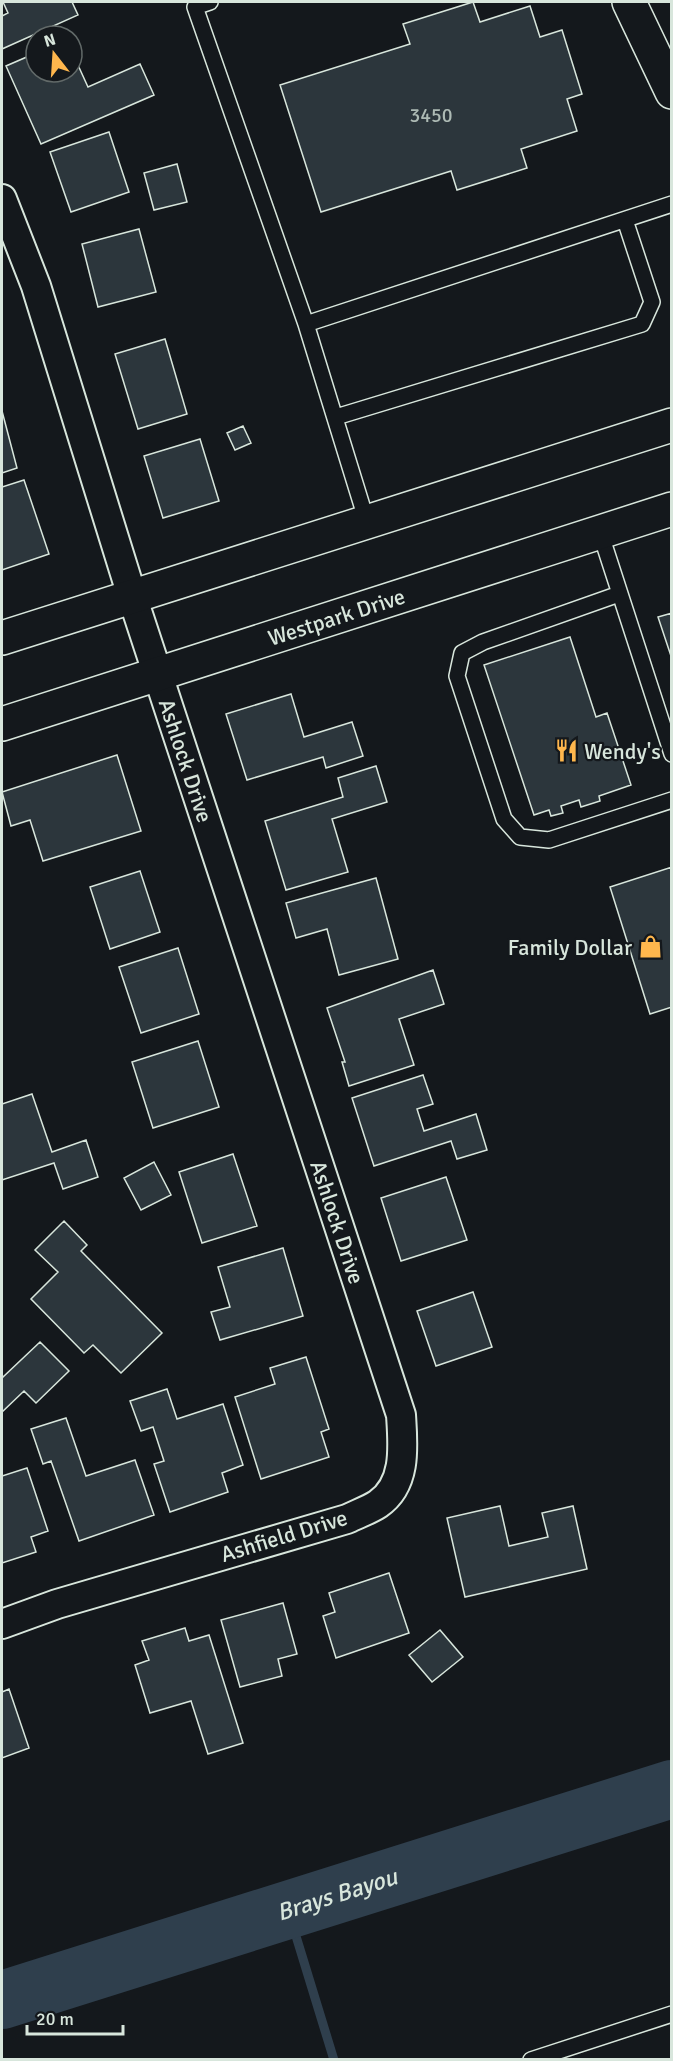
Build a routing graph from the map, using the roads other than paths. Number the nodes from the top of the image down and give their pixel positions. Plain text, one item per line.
1 (210, 2) edge
2 (629, 2) edge
3 (194, 4) edge
4 (672, 92) edge
5 (2, 199) edge
6 (672, 204) edge
7 (626, 220) junction
8 (306, 324) junction
9 (336, 417) junction
10 (672, 426) edge
11 (672, 509) edge
12 (367, 522) junction
13 (600, 532) junction
14 (619, 594) junction
15 (132, 596) junction
16 (2, 638) edge
17 (159, 674) junction
18 (2, 723) edge
19 (672, 754) edge
20 (672, 800) edge
21 (371, 1320) joint
22 (2, 1624) edge
23 (672, 2014) edge
24 (531, 2060) edge

1 - 3 lane
2 - 4 main road
3 - 8 lane
5 - 15 street, Ashlock Drive
6 - 7 lane
7 - 8 lane
7 - 9 lane
8 - 9 lane
9 - 12 lane
10 - 12 main road
11 - 13 main road, Westpark Drive
12 - 15 main road
13 - 14 lane
13 - 17 main road, Westpark Drive
14 - 19 lane
14 - 20 lane
15 - 16 main road
15 - 17 street, Ashlock Drive
17 - 18 main road, Westpark Drive
17 - 21 street, Ashlock Drive
21 - 22 street, Ashfield Drive
23 - 24 lane

